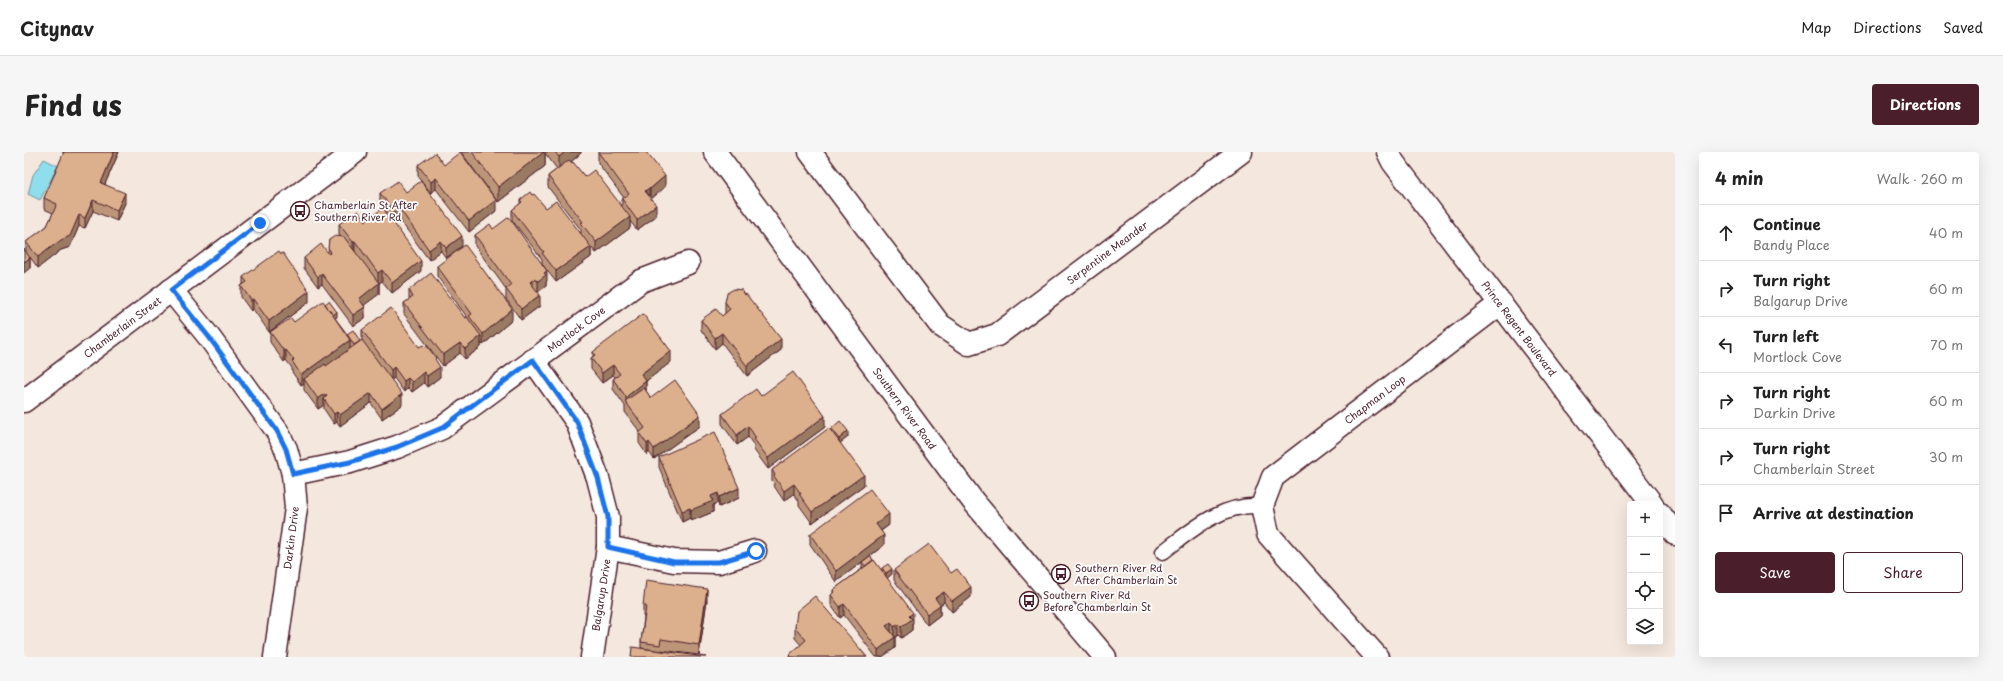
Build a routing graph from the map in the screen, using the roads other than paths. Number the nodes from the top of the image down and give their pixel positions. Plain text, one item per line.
1 (355, 152) edge
2 (715, 152) edge
3 (810, 152) edge
4 (1241, 152) edge
5 (1388, 152) edge
6 (688, 263) dead end
7 (171, 290) junction
8 (1501, 303) junction
9 (533, 360) junction
10 (24, 401) edge
11 (293, 474) junction
12 (1650, 501) edge
13 (1262, 506) junction
14 (1663, 518) edge
15 (1675, 534) edge
16 (608, 547) junction
17 (756, 551) dead end
18 (1163, 552) dead end
19 (274, 657) edge
20 (592, 657) edge
21 (1105, 657) edge
22 (1377, 657) edge

1 - 7 street, Chamberlain Street
2 - 21 street, Southern River Road
3 - 4 street, Serpentine Meander
5 - 8 street, Prince Regent Boulevard
6 - 9 street, Mortlock Cove
7 - 10 street, Chamberlain Street
7 - 11 street, Darkin Drive
8 - 12 street, Prince Regent Boulevard
8 - 13 street, Chapman Loop
9 - 11 street, Mortlock Cove
9 - 16 street, Balgarup Drive
11 - 19 street, Darkin Drive
13 - 18 lane
13 - 22 street
14 - 15 street
16 - 17 street
16 - 20 street, Balgarup Drive

